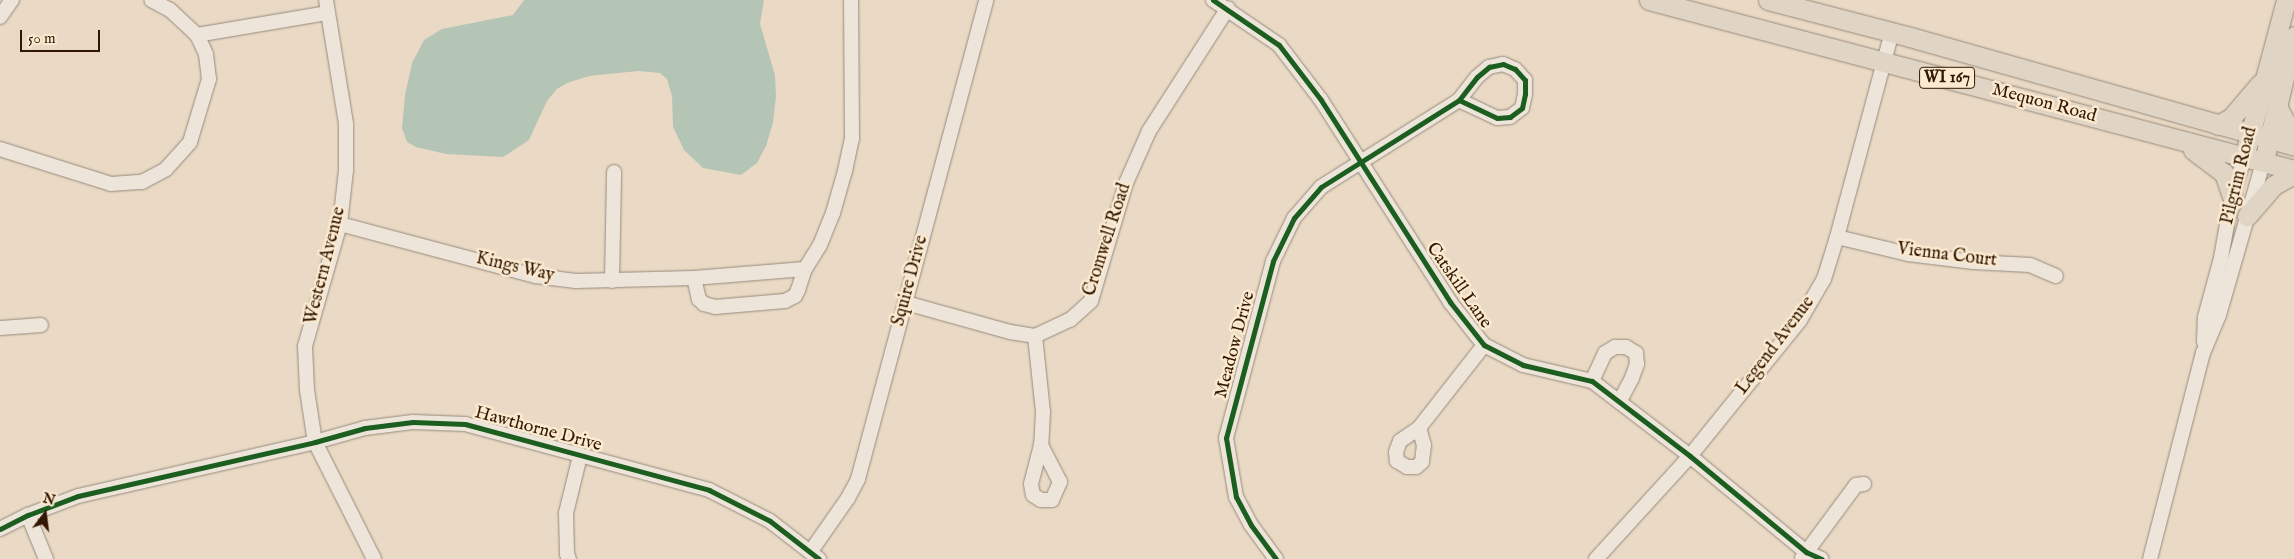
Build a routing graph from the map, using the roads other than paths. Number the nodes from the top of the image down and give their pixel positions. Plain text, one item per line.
1 (12, 0) edge
2 (151, 0) edge
3 (851, 0) edge
4 (986, 0) edge
5 (1214, 0) edge
6 (1649, 0) edge
7 (1768, 0) edge
8 (2286, 0) edge
9 (326, 6) edge
10 (1228, 8) junction
11 (0, 17) edge
12 (1892, 32) junction
13 (197, 36) junction
14 (2286, 43) edge
15 (1884, 61) junction
16 (2264, 80) junction
17 (1459, 100) junction
18 (2277, 106) junction
19 (2218, 125) junction
20 (2294, 134) edge
21 (2250, 135) junction
22 (2179, 140) junction
23 (2269, 140) junction
24 (2294, 146) edge
25 (0, 149) edge
26 (2244, 158) junction
27 (1360, 162) junction
28 (2263, 163) junction
29 (2294, 170) edge
30 (614, 172) dead end
31 (2294, 174) edge
32 (2232, 196) junction
33 (2247, 216) junction
34 (340, 224) junction
35 (1837, 237) junction
36 (805, 269) junction
37 (2056, 276) dead end
38 (694, 278) junction
39 (612, 282) junction
40 (906, 303) junction
41 (41, 325) dead end
42 (0, 328) edge
43 (1036, 336) junction
44 (1484, 345) junction
45 (2203, 353) junction
46 (1592, 381) junction
47 (1619, 402) junction
48 (1419, 428) dead end
49 (315, 442) junction
50 (1041, 445) dead end
51 (580, 456) junction
52 (1690, 456) junction
53 (1864, 484) dead end
54 (28, 515) junction
55 (0, 529) edge
56 (815, 555) edge
57 (1804, 555) edge
58 (46, 559) edge
59 (374, 559) edge
60 (570, 559) edge
61 (1276, 559) edge
62 (1596, 559) edge
63 (1822, 559) edge
64 (2150, 559) edge

1 - 11 street
2 - 13 street
3 - 36 street
4 - 40 street, Squire Drive
5 - 10 street, Catskill Lane
6 - 15 main road, Mequon Road / WI 167
7 - 12 main road, Mequon Road / WI 167
8 - 14 main road, Pilgrim Road
9 - 13 street
9 - 34 street, Western Avenue
10 - 27 street, Catskill Lane
10 - 43 street, Cromwell Road
12 - 15 street, Legend Avenue
12 - 19 main road, Mequon Road / WI 167
13 - 25 street
14 - 16 main road, Pilgrim Road
14 - 18 main road, Pilgrim Road
15 - 22 main road, Mequon Road / WI 167
15 - 35 street, Legend Avenue
16 - 19 main road
16 - 21 main road, Pilgrim Road
17 - 17 street
17 - 27 street, Meadow Drive
18 - 20 main road
18 - 23 main road, Pilgrim Road
19 - 21 main road, Mequon Road / WI 167
21 - 23 main road, Mequon Road / WI 167
21 - 26 main road, Pilgrim Road
22 - 26 main road, Mequon Road / WI 167
22 - 32 main road
23 - 24 main road, Mequon Road / WI 167
23 - 28 main road, Pilgrim Road
26 - 28 main road, Mequon Road
26 - 32 street, Pilgrim Road
27 - 44 street, Catskill Lane
27 - 61 street, Meadow Drive
28 - 29 main road, Mequon Road
28 - 33 street, Pilgrim Road
30 - 39 street
31 - 33 main road
32 - 45 street, Pilgrim Road
33 - 45 street, Pilgrim Road
34 - 39 street, Kings Way
34 - 49 street, Western Avenue
35 - 37 street, Vienna Court
35 - 52 street, Legend Avenue
36 - 38 street, Kings Way
36 - 38 street
38 - 39 street, Kings Way
40 - 43 street
40 - 56 street, Squire Drive
41 - 42 street
43 - 50 street
44 - 46 street, Catskill Lane
44 - 48 street
45 - 64 street, Pilgrim Road
46 - 47 street, Catskill Lane
46 - 47 street
47 - 52 street, Catskill Lane
49 - 51 street, Hawthorne Drive
49 - 54 street, Hawthorne Drive
49 - 59 street, Western Avenue
51 - 56 street, Hawthorne Drive
51 - 60 street
52 - 57 street, Catskill Lane
52 - 62 street, Legend Avenue
53 - 57 street
54 - 55 street, Hawthorne Drive
54 - 58 street
57 - 63 street, Catskill Lane

